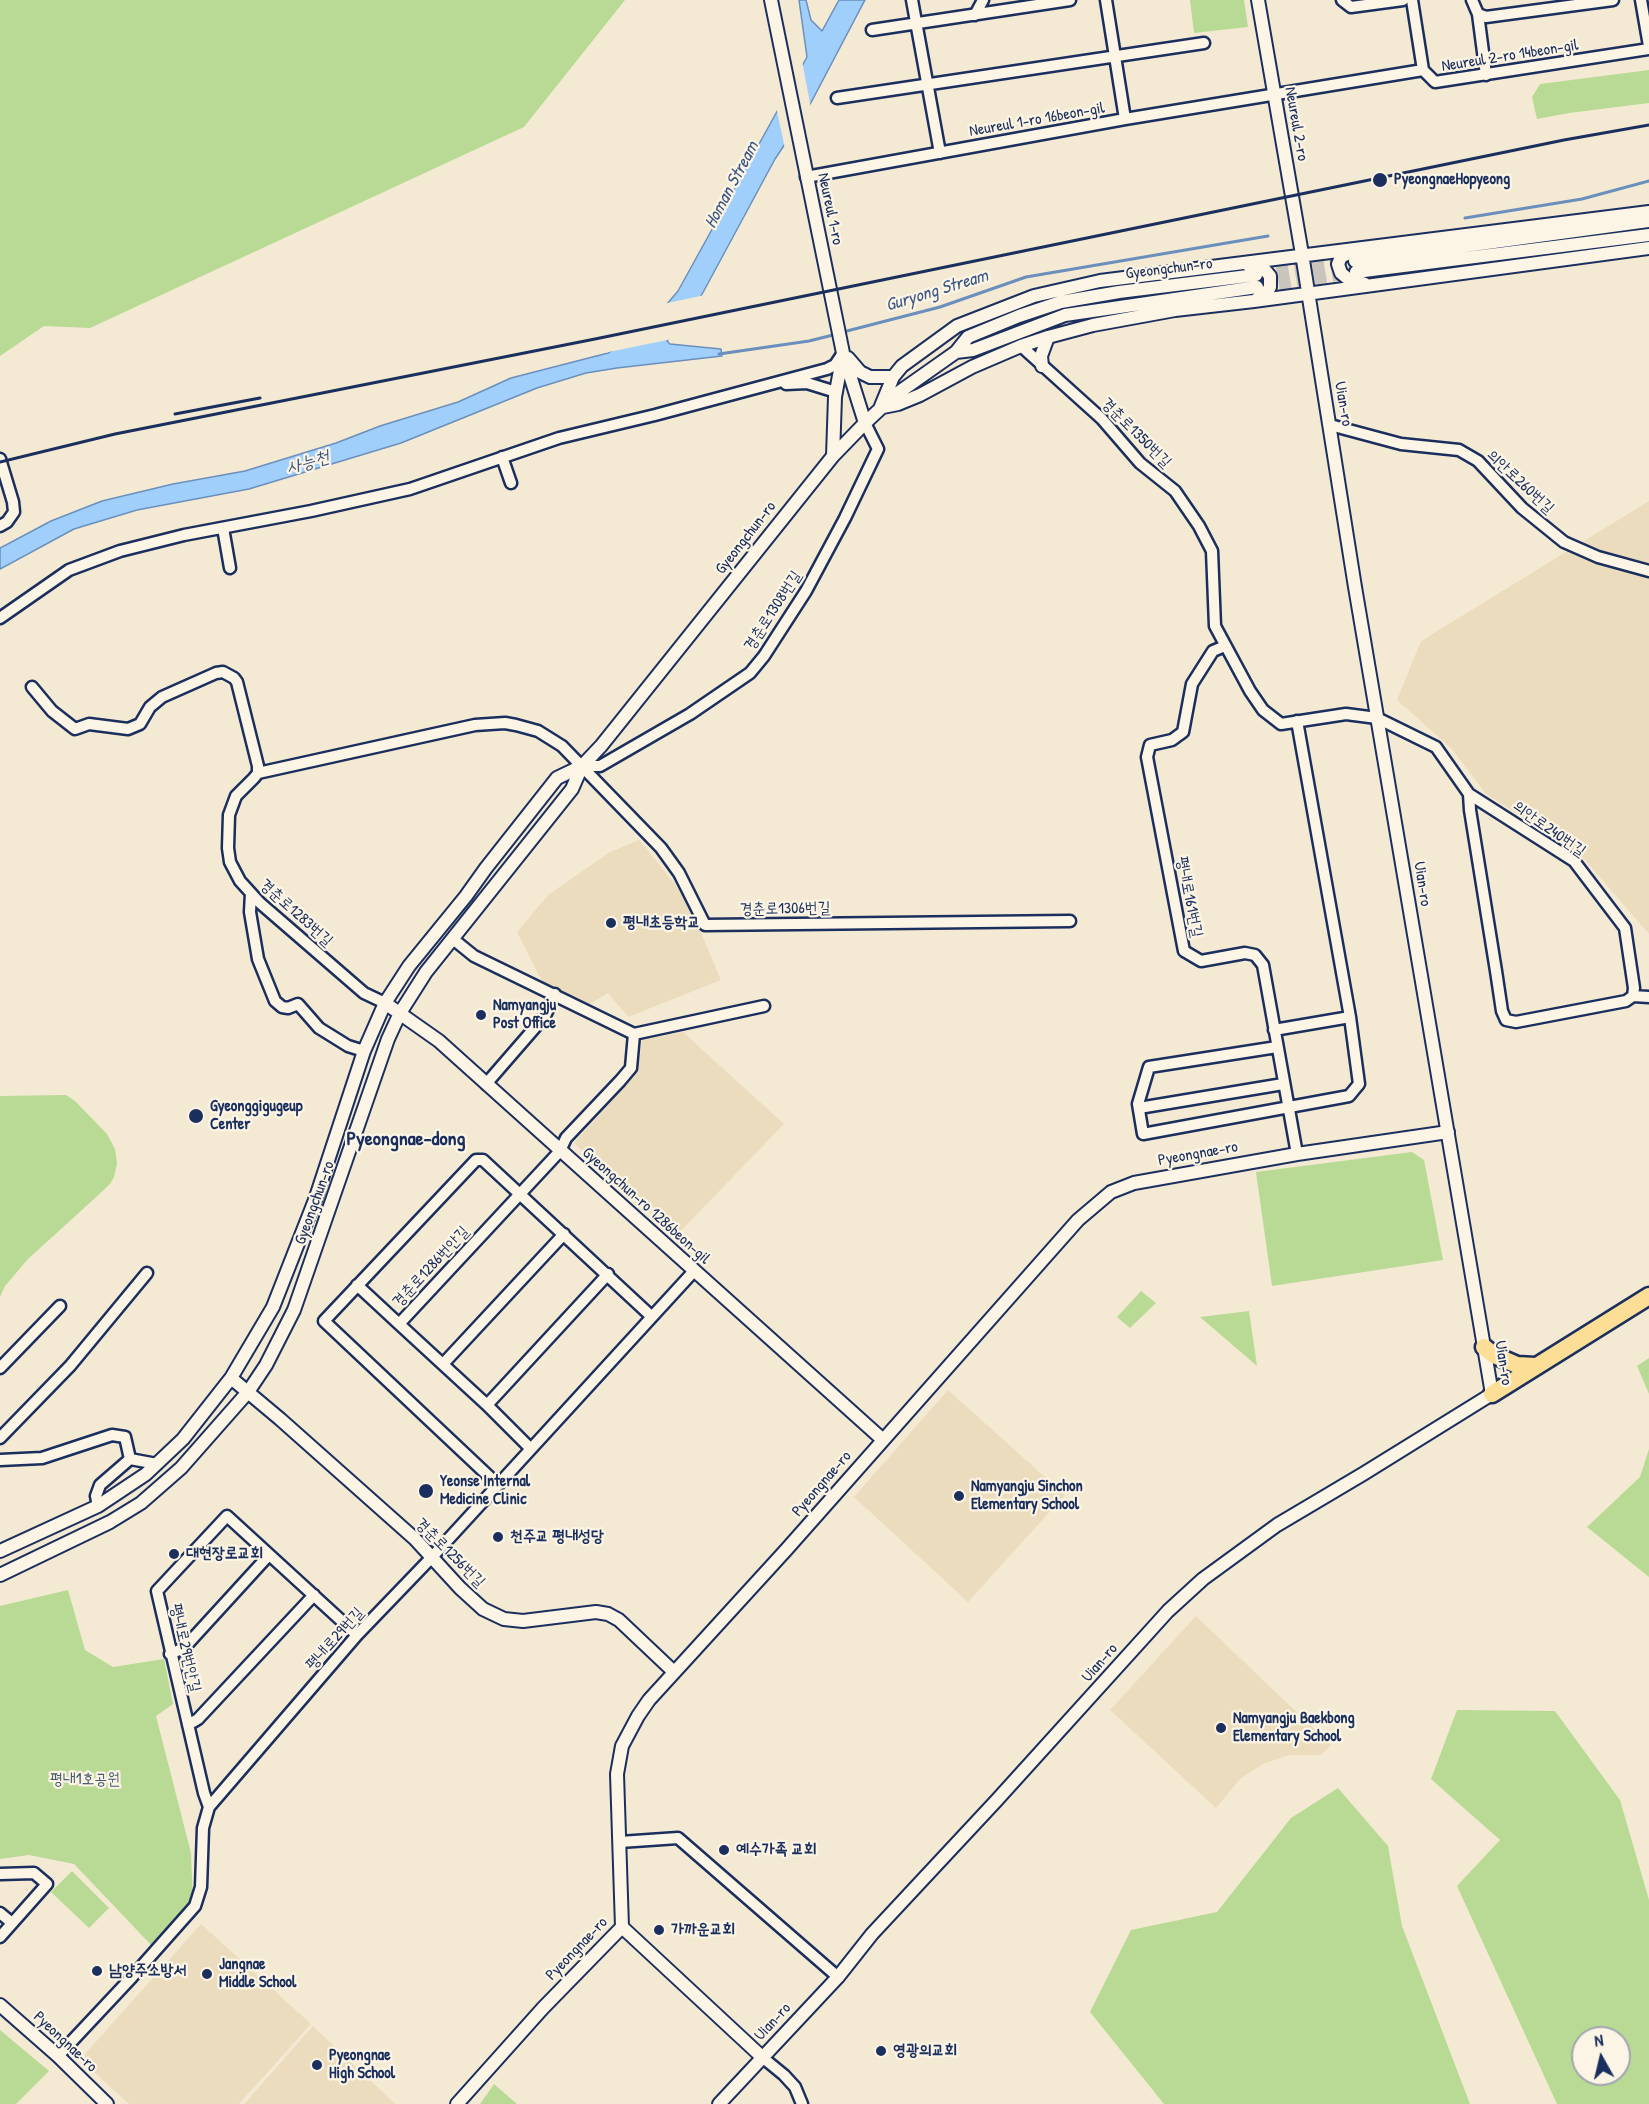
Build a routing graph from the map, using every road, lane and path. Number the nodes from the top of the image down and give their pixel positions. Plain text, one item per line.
1 (771, 0) edge
2 (912, 0) edge
3 (983, 0) edge
4 (1070, 0) edge
5 (1106, 0) edge
6 (1258, 0) edge
7 (1342, 0) edge
8 (1403, 0) edge
9 (1412, 0) edge
10 (1472, 0) edge
11 (1613, 0) edge
12 (1641, 0) edge
13 (1586, 2) edge
14 (1531, 6) edge
15 (1478, 14) junction
16 (975, 15) junction
17 (915, 24) junction
18 (872, 30) dead end
19 (1204, 43) dead end
20 (1649, 48) edge
21 (1115, 55) junction
22 (1423, 70) junction
23 (1486, 75) junction
24 (926, 83) junction
25 (1274, 95) junction
26 (837, 98) dead end
27 (1125, 119) junction
28 (940, 153) junction
29 (806, 177) junction
30 (1649, 212) edge
31 (1649, 221) edge
32 (1649, 235) edge
33 (1363, 248) junction
34 (1649, 248) edge
35 (1302, 254) junction
36 (1235, 263) junction
37 (1257, 281) tunnel mouth
38 (1369, 285) junction
39 (1308, 293) junction
40 (1254, 301) junction
41 (1048, 336) junction
42 (1021, 346) junction
43 (842, 348) junction
44 (1042, 366) junction
45 (893, 376) junction
46 (755, 388) junction
47 (836, 392) junction
48 (881, 407) junction
49 (865, 423) junction
50 (1330, 426) junction
51 (833, 456) junction
52 (502, 457) junction
53 (0, 459) edge
54 (511, 483) dead end
55 (0, 526) edge
56 (223, 528) junction
57 (230, 568) dead end
58 (1649, 571) edge
59 (0, 618) edge
60 (1225, 646) junction
61 (32, 687) dead end
62 (1377, 718) junction
63 (1297, 721) junction
64 (582, 766) junction
65 (258, 773) junction
66 (1470, 794) junction
67 (251, 893) junction
68 (1070, 921) dead end
69 (453, 939) junction
70 (555, 994) junction
71 (1633, 996) junction
72 (1649, 996) edge
73 (385, 1003) junction
74 (764, 1006) dead end
75 (400, 1013) junction
76 (1350, 1017) junction
77 (1274, 1030) junction
78 (634, 1034) junction
79 (1277, 1047) junction
80 (364, 1052) junction
81 (486, 1084) junction
82 (1283, 1084) junction
83 (1139, 1108) junction
84 (1289, 1108) junction
85 (1448, 1132) junction
86 (560, 1151) junction
87 (1297, 1154) junction
88 (520, 1194) junction
89 (564, 1234) junction
90 (694, 1271) junction
91 (147, 1273) dead end
92 (608, 1274) junction
93 (357, 1285) junction
94 (1648, 1296) edge
95 (60, 1306) dead end
96 (651, 1316) junction
97 (399, 1324) junction
98 (1484, 1347) junction
99 (443, 1364) junction
100 (1535, 1366) junction
101 (0, 1368) edge
102 (231, 1378) junction
103 (248, 1392) junction
104 (1492, 1394) junction
105 (487, 1405) junction
106 (0, 1438) edge
107 (882, 1439) junction
108 (530, 1448) junction
109 (130, 1459) junction
110 (0, 1460) edge
111 (157, 1464) junction
112 (497, 1484) junction
113 (98, 1506) junction
114 (0, 1551) edge
115 (269, 1555) junction
116 (432, 1557) junction
117 (0, 1575) edge
118 (314, 1595) junction
119 (357, 1635) junction
120 (170, 1654) junction
121 (674, 1672) junction
122 (188, 1725) junction
123 (209, 1807) junction
124 (620, 1842) junction
125 (0, 1874) edge
126 (0, 1913) edge
127 (12, 1923) junction
128 (622, 1927) junction
129 (0, 1936) edge
130 (838, 1977) junction
131 (0, 2005) edge
132 (58, 2056) junction
133 (762, 2057) junction
134 (106, 2104) edge
135 (457, 2104) edge
136 (719, 2104) edge
137 (802, 2104) edge

1 - 29 street, Neureul 1-ro
2 - 17 street
3 - 16 street
4 - 16 street
5 - 21 street
6 - 25 street, Neureul 2-ro
7 - 8 street
9 - 22 street
10 - 15 street
11 - 13 street
12 - 20 street
13 - 14 street
14 - 15 street
15 - 23 street
16 - 17 street
17 - 18 street
17 - 24 street
19 - 21 street
20 - 23 street, Neureul 2-ro 14beon-gil
21 - 24 street
21 - 27 street
22 - 23 street, Neureul 2-ro 14beon-gil
22 - 25 street, Neureul 2-ro 14beon-gil
24 - 26 street
24 - 28 street
25 - 27 street, Neureul 1-ro 16beon-gil
25 - 35 street, Neureul 2-ro
27 - 28 street, Neureul 1-ro 16beon-gil
28 - 29 street, Neureul 1-ro 16beon-gil
29 - 43 street, Neureul 1-ro
30 - 33 street
31 - 32 street
33 - 35 street
33 - 38 street
34 - 38 street
35 - 36 street
35 - 39 street, Neureul 2-ro
36 - 40 street
36 - 45 street
37 - 48 street, Gyeongchun-ro
38 - 39 street
39 - 40 street
39 - 50 street, Uian-ro
40 - 41 street
41 - 42 street
41 - 44 street
42 - 44 street, 경춘로1350번길
42 - 48 street
43 - 45 street
43 - 46 street
43 - 47 street
43 - 49 street, Neureul 1-ro
44 - 60 street, 경춘로1350번길
45 - 48 street
46 - 47 street
46 - 52 street
47 - 51 street
48 - 49 street, Gyeongchun-ro
49 - 51 street, Gyeongchun-ro
49 - 64 street, 경춘로1308번길
50 - 58 street, 의안로260번길
50 - 62 street, Uian-ro
51 - 64 street, Gyeongchun-ro
52 - 54 street
52 - 56 street
53 - 55 street
56 - 57 street
56 - 59 street
60 - 63 street, 경춘로1350번길
60 - 77 street, 평내로161번길
61 - 65 street
62 - 63 street, 경춘로1350번길
62 - 66 street, 의안로240번길
62 - 85 street, Uian-ro
63 - 76 street
64 - 65 street
64 - 68 street, 경춘로1306번길
64 - 69 street, Gyeongchun-ro
64 - 73 street, Gyeongchun-ro
65 - 67 street, 경춘로1283번길
66 - 71 street, 의안로240번길
66 - 71 street
67 - 73 street, 경춘로1283번길
67 - 80 street
69 - 70 street
69 - 75 street, Gyeongchun-ro
70 - 78 street
70 - 81 street
71 - 72 street
73 - 75 street, Gyeongchun-ro 1286beon-gil
73 - 80 street, Gyeongchun-ro
74 - 78 street
75 - 81 street, Gyeongchun-ro 1286beon-gil
75 - 103 street, Gyeongchun-ro
76 - 77 street
76 - 84 street
77 - 79 street, 평내로161번길
78 - 86 street, 경춘로1286번안길
79 - 82 street, 평내로161번길
79 - 83 street
80 - 102 street, Gyeongchun-ro
81 - 86 street, Gyeongchun-ro 1286beon-gil
82 - 83 street
82 - 84 street, 평내로161번길
83 - 84 street
84 - 87 street, 평내로161번길
85 - 87 street, Pyeongnae-ro
85 - 98 street, Uian-ro
86 - 88 street, 경춘로1286번안길
86 - 90 street, Gyeongchun-ro 1286beon-gil
87 - 107 street, Pyeongnae-ro
88 - 89 street
88 - 93 street
88 - 97 street, 경춘로1286번안길
89 - 92 street
89 - 99 street
90 - 96 street, 평내로29번길
90 - 107 street, Gyeongchun-ro 1286beon-gil
91 - 106 street
92 - 96 street
92 - 105 street
93 - 97 street
93 - 112 street
94 - 100 highway
95 - 101 street
96 - 108 street, 평내로29번길
97 - 99 street, 경춘로1286번안길
98 - 100 highway
98 - 104 street, Uian-ro
99 - 105 street, 경춘로1286번안길
100 - 104 highway
102 - 103 street, 경춘로1256번길
102 - 111 street, Gyeongchun-ro
103 - 116 street, 경춘로1256번길
103 - 117 street, Gyeongchun-ro
104 - 130 street, Uian-ro
105 - 108 street, 경춘로1286번안길
107 - 121 street, Pyeongnae-ro
108 - 112 street, 평내로29번길
109 - 110 street
109 - 111 street
109 - 113 street
111 - 113 street, Gyeongchun-ro
112 - 116 street, 평내로29번길
113 - 114 street, Gyeongchun-ro
115 - 118 street, 평내로29번안길
115 - 120 street
115 - 120 street, 평내로29번안길
116 - 119 street, 평내로29번길
116 - 121 street, 경춘로1256번길
118 - 119 street, 평내로29번안길
118 - 122 street
119 - 123 street, 평내로29번길
120 - 122 street, 평내로29번안길
121 - 124 street, Pyeongnae-ro
122 - 123 street, 평내로29번안길
123 - 132 street, 평내로29번길
124 - 128 street, Pyeongnae-ro
124 - 130 street
125 - 127 street
126 - 127 street
127 - 129 street
128 - 133 street
128 - 135 street, Pyeongnae-ro
130 - 133 street, Uian-ro
131 - 132 street, Pyeongnae-ro
132 - 134 street, Pyeongnae-ro
133 - 136 street, Uian-ro
133 - 137 street

